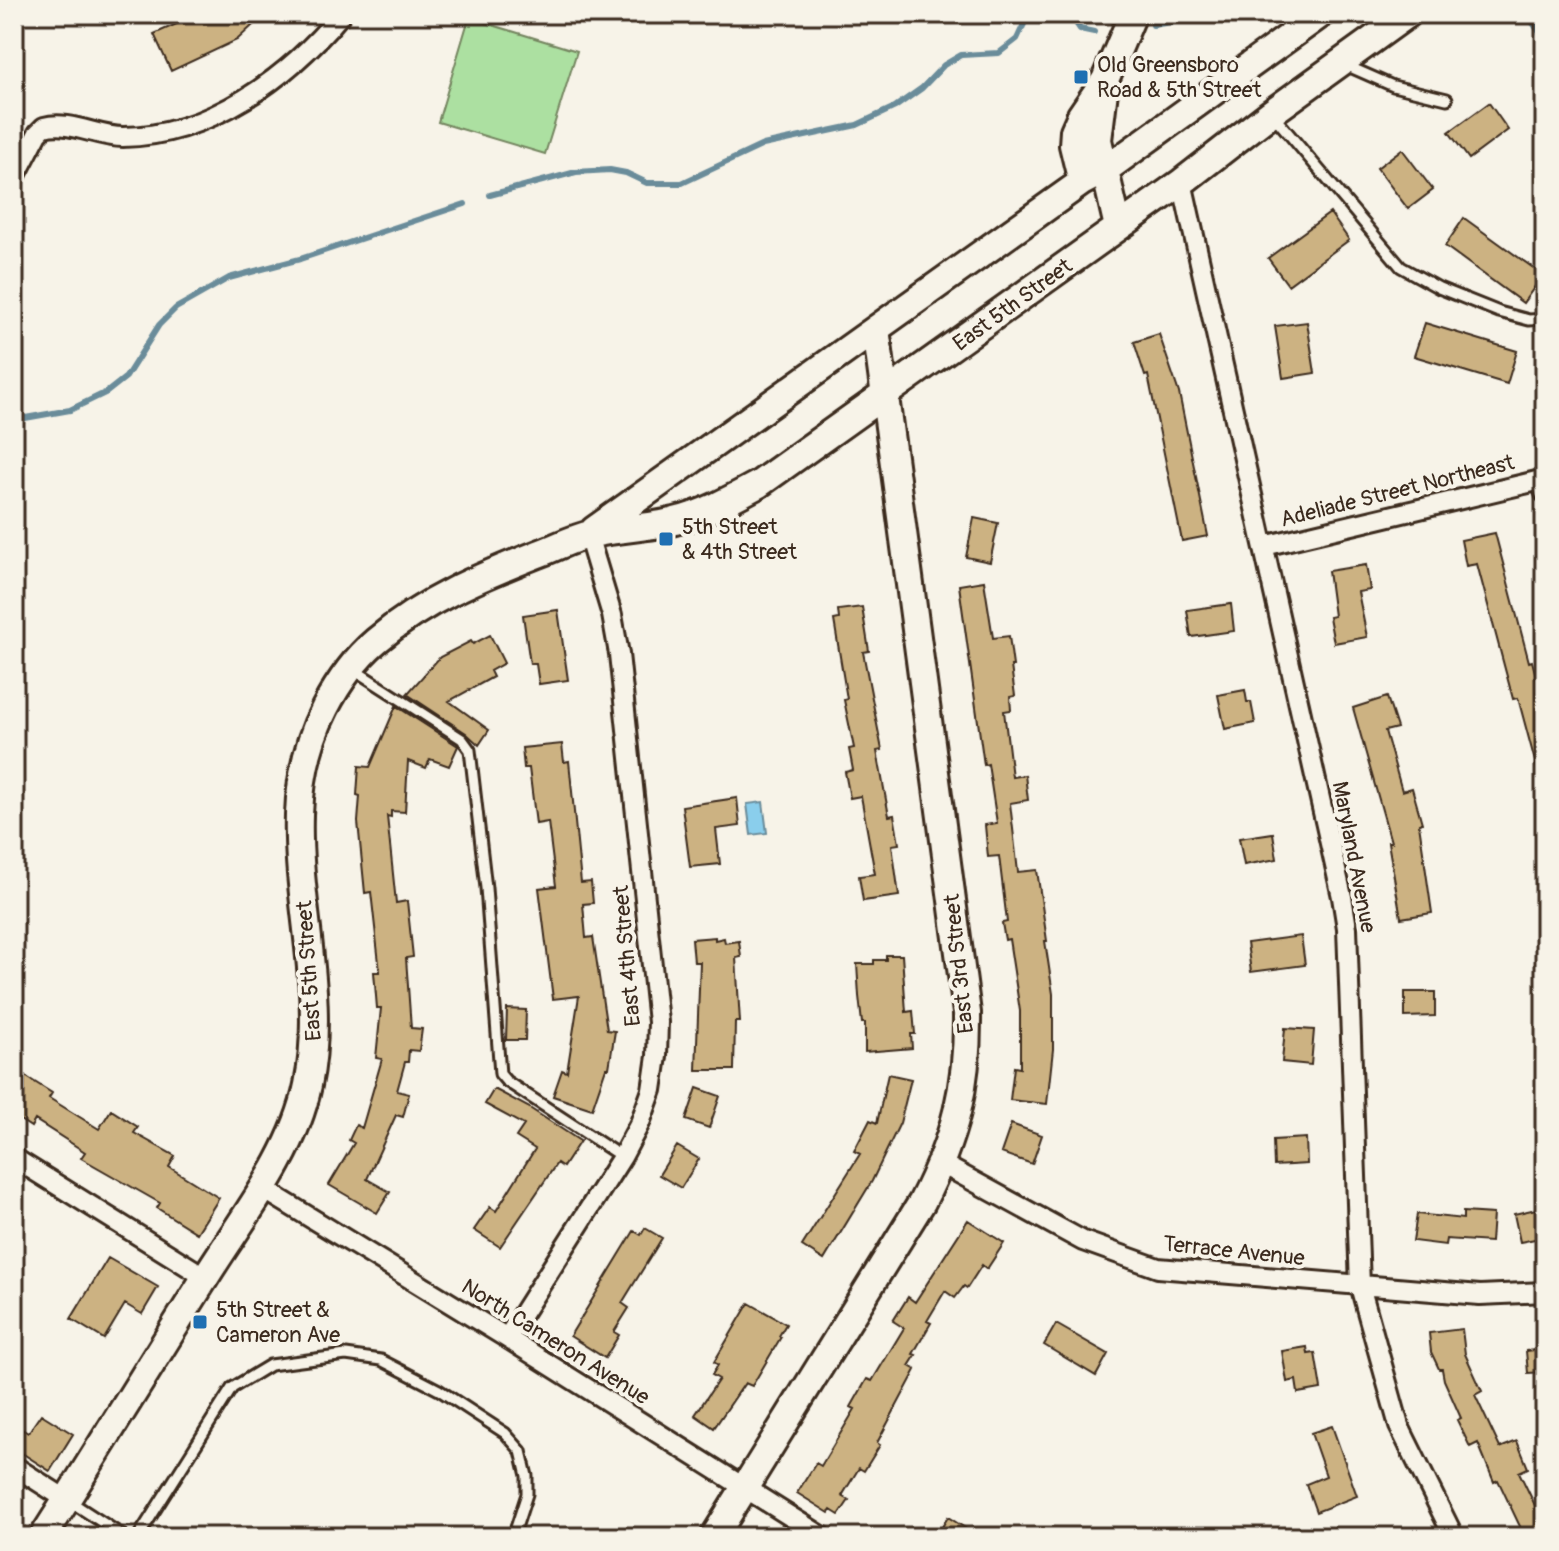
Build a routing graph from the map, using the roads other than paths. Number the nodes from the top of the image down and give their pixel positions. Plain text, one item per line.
1 (341, 14) edge
2 (1133, 14) edge
3 (1321, 14) edge
4 (1404, 16) edge
5 (1340, 63) junction
6 (1105, 80) junction
7 (1447, 99) dead end
8 (1271, 113) junction
9 (1105, 170) junction
10 (14, 179) edge
11 (1082, 182) junction
12 (1182, 182) junction
13 (1118, 227) junction
14 (1545, 319) edge
15 (876, 329) junction
16 (885, 396) junction
17 (1543, 486) edge
18 (588, 535) junction
19 (1264, 546) junction
20 (351, 667) junction
21 (622, 1157) junction
22 (14, 1158) edge
23 (942, 1164) junction
24 (262, 1188) junction
25 (205, 1277) junction
26 (1360, 1286) junction
27 (1545, 1292) edge
28 (507, 1338) junction
29 (14, 1466) edge
30 (745, 1487) junction
31 (67, 1500) junction
32 (43, 1537) edge
33 (125, 1537) edge
34 (138, 1537) edge
35 (513, 1537) edge
36 (714, 1537) edge
37 (823, 1537) edge
38 (1454, 1537) edge

1 - 10 street
2 - 6 main road
3 - 9 main road, East 5th Street
4 - 5 main road, East 5th Street
5 - 7 lane
5 - 8 main road, East 5th Street
6 - 9 main road
6 - 11 main road
8 - 12 main road, East 5th Street
8 - 14 lane
9 - 11 main road, East 5th Street
9 - 13 main road
11 - 15 main road, East 5th Street
12 - 13 main road, East 5th Street
12 - 19 street, Maryland Avenue
13 - 16 main road, East 5th Street
15 - 16 main road, East 3rd Street
15 - 18 main road, East 5th Street
16 - 18 main road, East 5th Street
16 - 23 main road, East 3rd Street
17 - 19 street, Adeliade Street Northeast
18 - 20 main road, East 5th Street
18 - 21 street, East 4th Street
19 - 26 street, Maryland Avenue
20 - 21 lane
20 - 24 main road, East 5th Street
21 - 28 street, East 4th Street
22 - 25 street
23 - 26 street, Terrace Avenue
23 - 30 main road, East 3rd Street
24 - 25 main road, East 5th Street
24 - 28 street, North Cameron Avenue
25 - 31 main road, East 5th Street
26 - 27 street, Terrace Avenue
26 - 38 street, Maryland Avenue
28 - 30 street, North Cameron Avenue
29 - 31 street
30 - 36 main road, East 3rd Street
30 - 37 street, North Cameron Avenue
31 - 32 main road, East 5th Street
31 - 33 lane
34 - 35 lane

